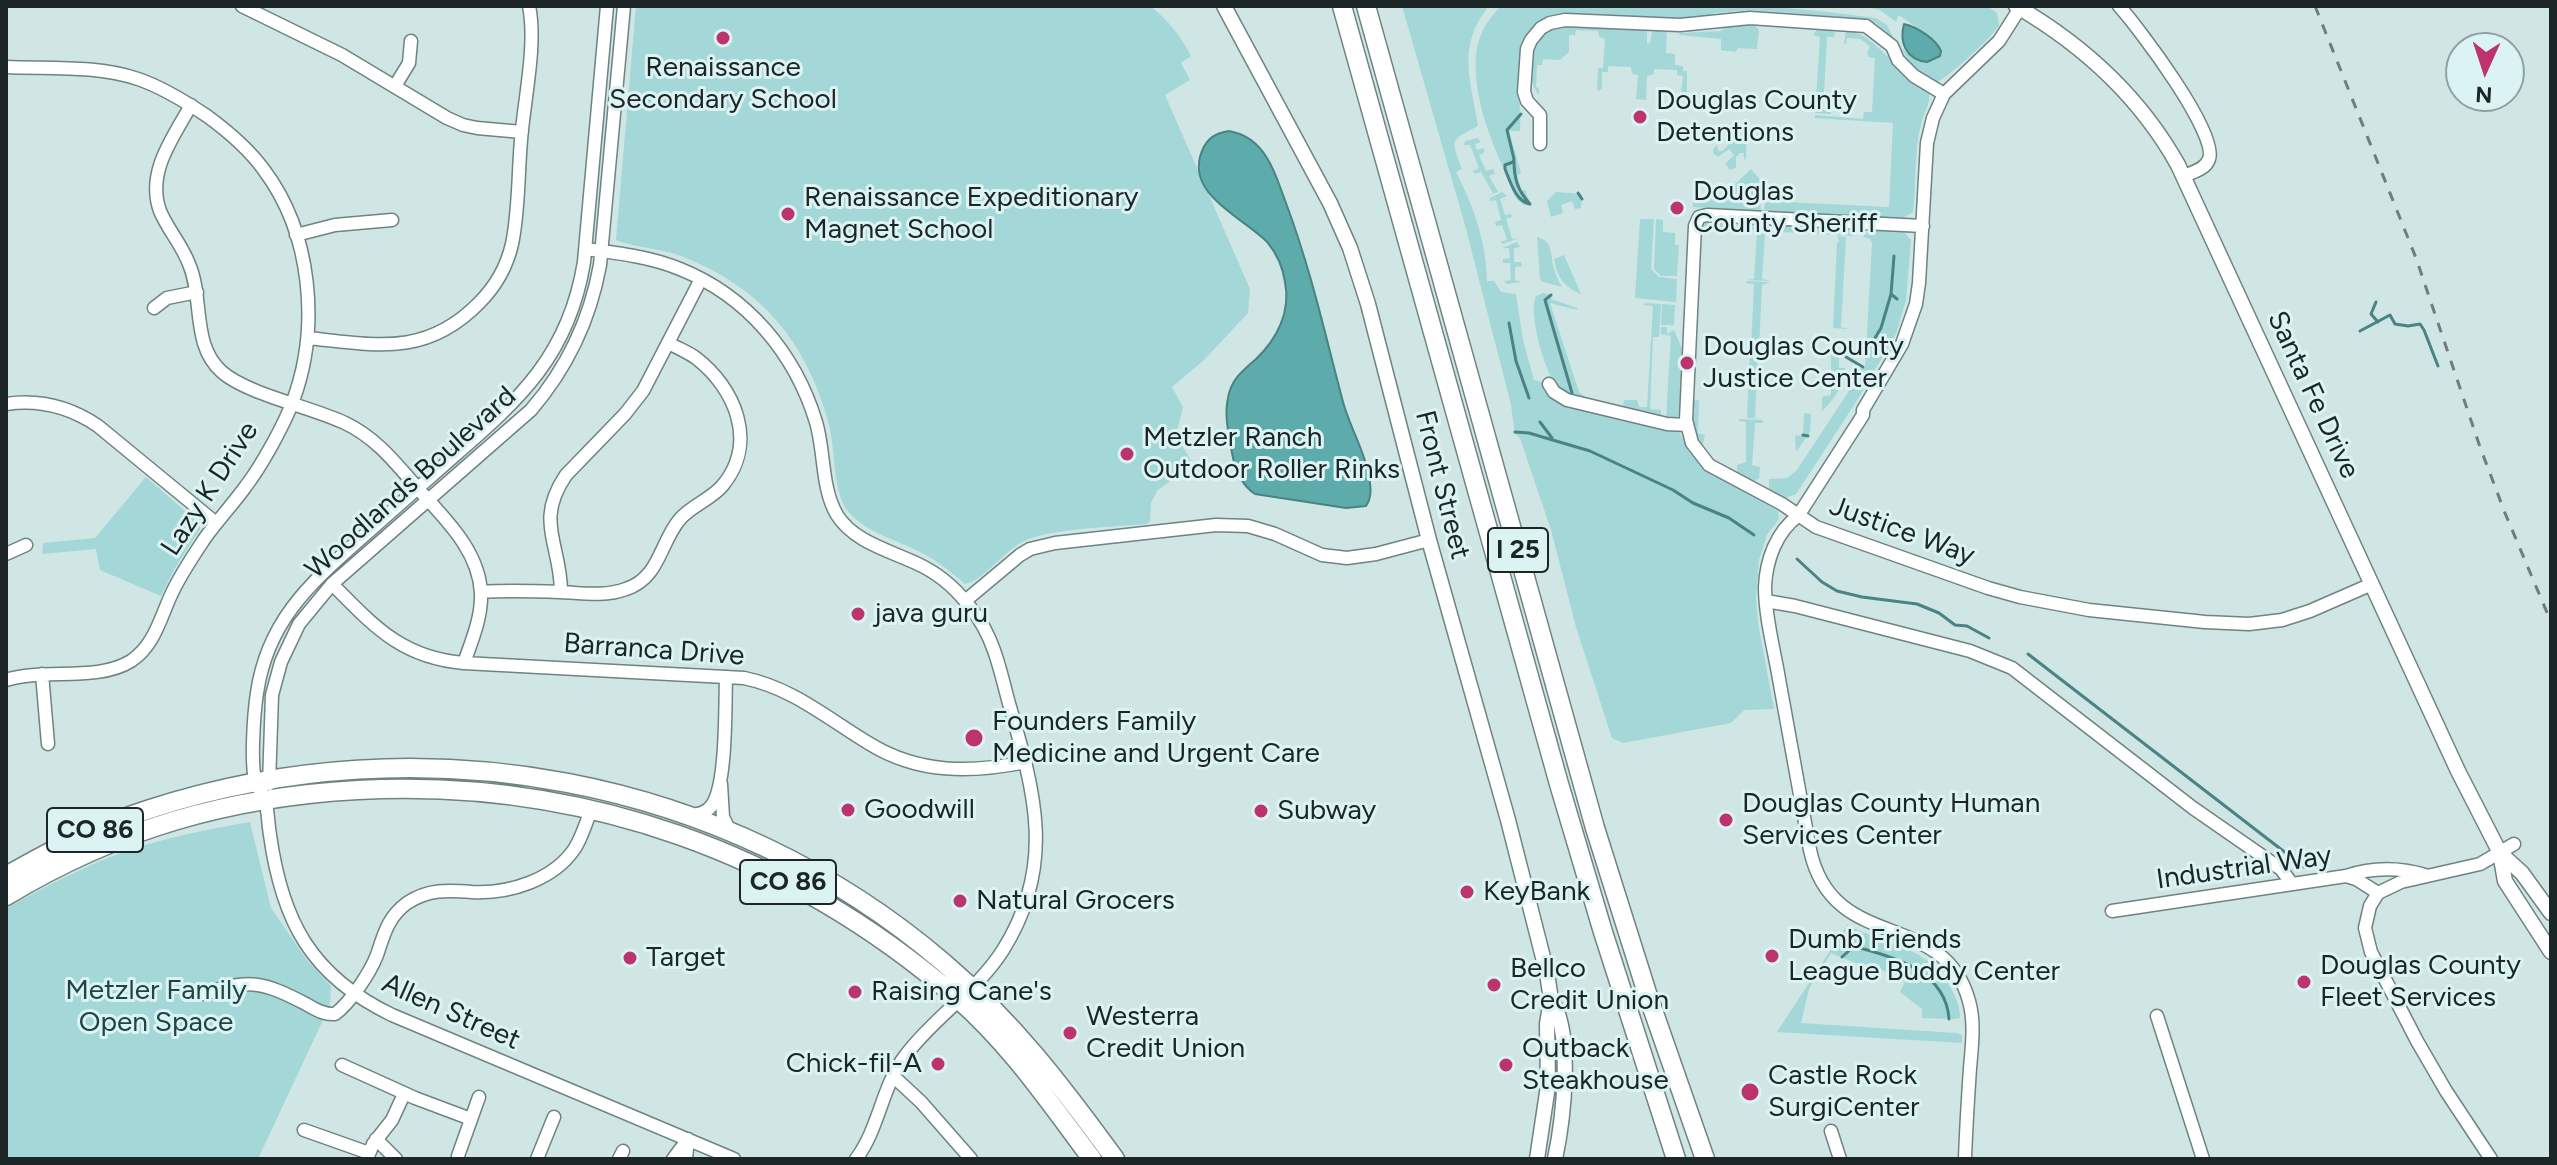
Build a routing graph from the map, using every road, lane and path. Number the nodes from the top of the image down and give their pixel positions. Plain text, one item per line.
1 (242, 6) edge
2 (529, 6) edge
3 (607, 6) edge
4 (624, 6) edge
5 (1224, 6) edge
6 (1342, 6) edge
7 (1366, 6) edge
8 (2119, 6) edge
9 (2018, 7) edge
10 (411, 41) dead end
11 (6, 67) edge
12 (395, 86) junction
13 (1944, 94) junction
14 (191, 105) junction
15 (522, 132) junction
16 (1540, 144) dead end
17 (2184, 176) junction
18 (392, 220) dead end
19 (1923, 226) junction
20 (296, 235) junction
21 (586, 249) junction
22 (602, 251) junction
23 (701, 279) junction
24 (197, 292) junction
25 (154, 308) dead end
26 (308, 338) junction
27 (669, 343) junction
28 (1549, 384) dead end
29 (292, 403) junction
30 (6, 404) edge
31 (1687, 425) junction
32 (418, 488) junction
33 (428, 500) junction
34 (1798, 516) junction
35 (216, 523) junction
36 (1429, 540) junction
37 (26, 545) dead end
38 (6, 554) edge
39 (332, 584) junction
40 (2372, 584) junction
41 (302, 592) junction
42 (481, 592) junction
43 (561, 592) junction
44 (965, 601) junction
45 (1766, 601) junction
46 (299, 624) junction
47 (464, 663) junction
48 (42, 674) junction
49 (726, 677) junction
50 (6, 680) edge
51 (48, 744) dead end
52 (1026, 762) junction
53 (263, 780) junction
54 (720, 780) junction
55 (265, 799) junction
56 (643, 801) junction
57 (592, 809) junction
58 (689, 816) junction
59 (730, 831) junction
60 (2514, 844) dead end
61 (2500, 853) junction
62 (6, 876) edge
63 (2346, 876) junction
64 (2428, 876) junction
65 (2292, 884) junction
66 (2378, 893) junction
67 (6, 896) edge
68 (2112, 911) dead end
69 (2551, 913) edge
70 (2551, 952) edge
71 (353, 993) junction
72 (204, 994) dead end
73 (966, 994) junction
74 (1551, 1000) junction
75 (2157, 1016) dead end
76 (342, 1065) dead end
77 (893, 1076) junction
78 (404, 1094) junction
79 (479, 1097) dead end
80 (554, 1117) dead end
81 (471, 1119) junction
82 (304, 1130) dead end
83 (1831, 1131) dead end
84 (376, 1139) junction
85 (688, 1139) junction
86 (368, 1156) edge
87 (458, 1156) dead end
88 (396, 1159) edge
89 (537, 1159) edge
90 (673, 1159) edge
91 (686, 1159) edge
92 (734, 1159) edge
93 (856, 1159) edge
94 (971, 1159) edge
95 (1092, 1159) edge
96 (1115, 1159) edge
97 (1537, 1159) edge
98 (1555, 1159) edge
99 (1678, 1159) edge
100 (1705, 1159) edge
101 (1840, 1159) edge
102 (1965, 1159) edge
103 (2203, 1159) edge
104 (2491, 1159) edge

1 - 12 street
2 - 15 street
3 - 21 street, Woodlands Boulevard
4 - 22 street, Woodlands Boulevard
5 - 36 main road, Front Street
6 - 99 highway, I 25
7 - 100 highway, I 25
8 - 17 street
9 - 13 street
9 - 17 main road, Santa Fe Drive
10 - 12 street
11 - 14 street, Lazy K Drive
12 - 15 street
13 - 16 street
13 - 19 street
14 - 20 street, Lazy K Drive
14 - 24 street
15 - 26 street
17 - 40 main road, Santa Fe Drive
18 - 20 street
19 - 31 street, Justice Way
19 - 34 street
20 - 26 street, Lazy K Drive
21 - 22 street
21 - 32 street, Woodlands Boulevard
22 - 23 street
22 - 33 street, Woodlands Boulevard
23 - 27 street
23 - 44 street
24 - 25 street
24 - 29 street
26 - 29 street, Lazy K Drive
27 - 43 street
27 - 43 street
28 - 31 street
29 - 32 street
29 - 35 street, Lazy K Drive
30 - 35 street
31 - 34 street, Justice Way
32 - 33 street
32 - 41 street, Woodlands Boulevard
33 - 39 street, Woodlands Boulevard
33 - 42 street
34 - 40 street, Justice Way
34 - 45 street
35 - 48 street, Lazy K Drive
36 - 44 street
36 - 74 main road, Front Street
37 - 38 street
39 - 46 street, Woodlands Boulevard
39 - 47 street, Barranca Drive
40 - 61 main road, Santa Fe Drive
41 - 46 street
41 - 53 street, Woodlands Boulevard
42 - 43 street
42 - 47 street
44 - 52 street
45 - 65 street
45 - 102 street
46 - 53 street, Woodlands Boulevard
47 - 49 street, Barranca Drive
48 - 50 street, Lazy K Drive
48 - 51 street
49 - 52 street, Barranca Drive
49 - 54 street
52 - 73 street
53 - 55 street, Woodlands Boulevard
53 - 56 highway, CO 86
53 - 62 highway, CO 86
54 - 58 street
54 - 59 street
55 - 57 highway, CO 86
55 - 67 highway, CO 86
55 - 71 street, Allen Street
56 - 57 highway
56 - 58 highway, CO 86
57 - 71 street
57 - 73 highway, CO 86
58 - 59 highway, CO 86
59 - 73 highway, CO 86
60 - 61 street
61 - 64 street
61 - 69 main road, Santa Fe Drive
61 - 70 main road, Santa Fe Drive
63 - 64 street
63 - 65 street, Industrial Way
63 - 66 street, Industrial Way
64 - 66 street
65 - 68 street, Industrial Way
66 - 104 street
71 - 72 street
71 - 85 street, Allen Street
73 - 77 street
73 - 95 highway, CO 86
73 - 96 highway, CO 86
74 - 97 main road, Front Street
74 - 98 main road, Front Street
75 - 103 street
76 - 78 street
77 - 93 street
77 - 94 street
78 - 81 street
78 - 84 street
79 - 81 street
80 - 89 street
81 - 87 street
82 - 86 street
83 - 101 street
84 - 86 street
84 - 88 street
85 - 90 street
85 - 91 street
85 - 92 street, Allen Street

